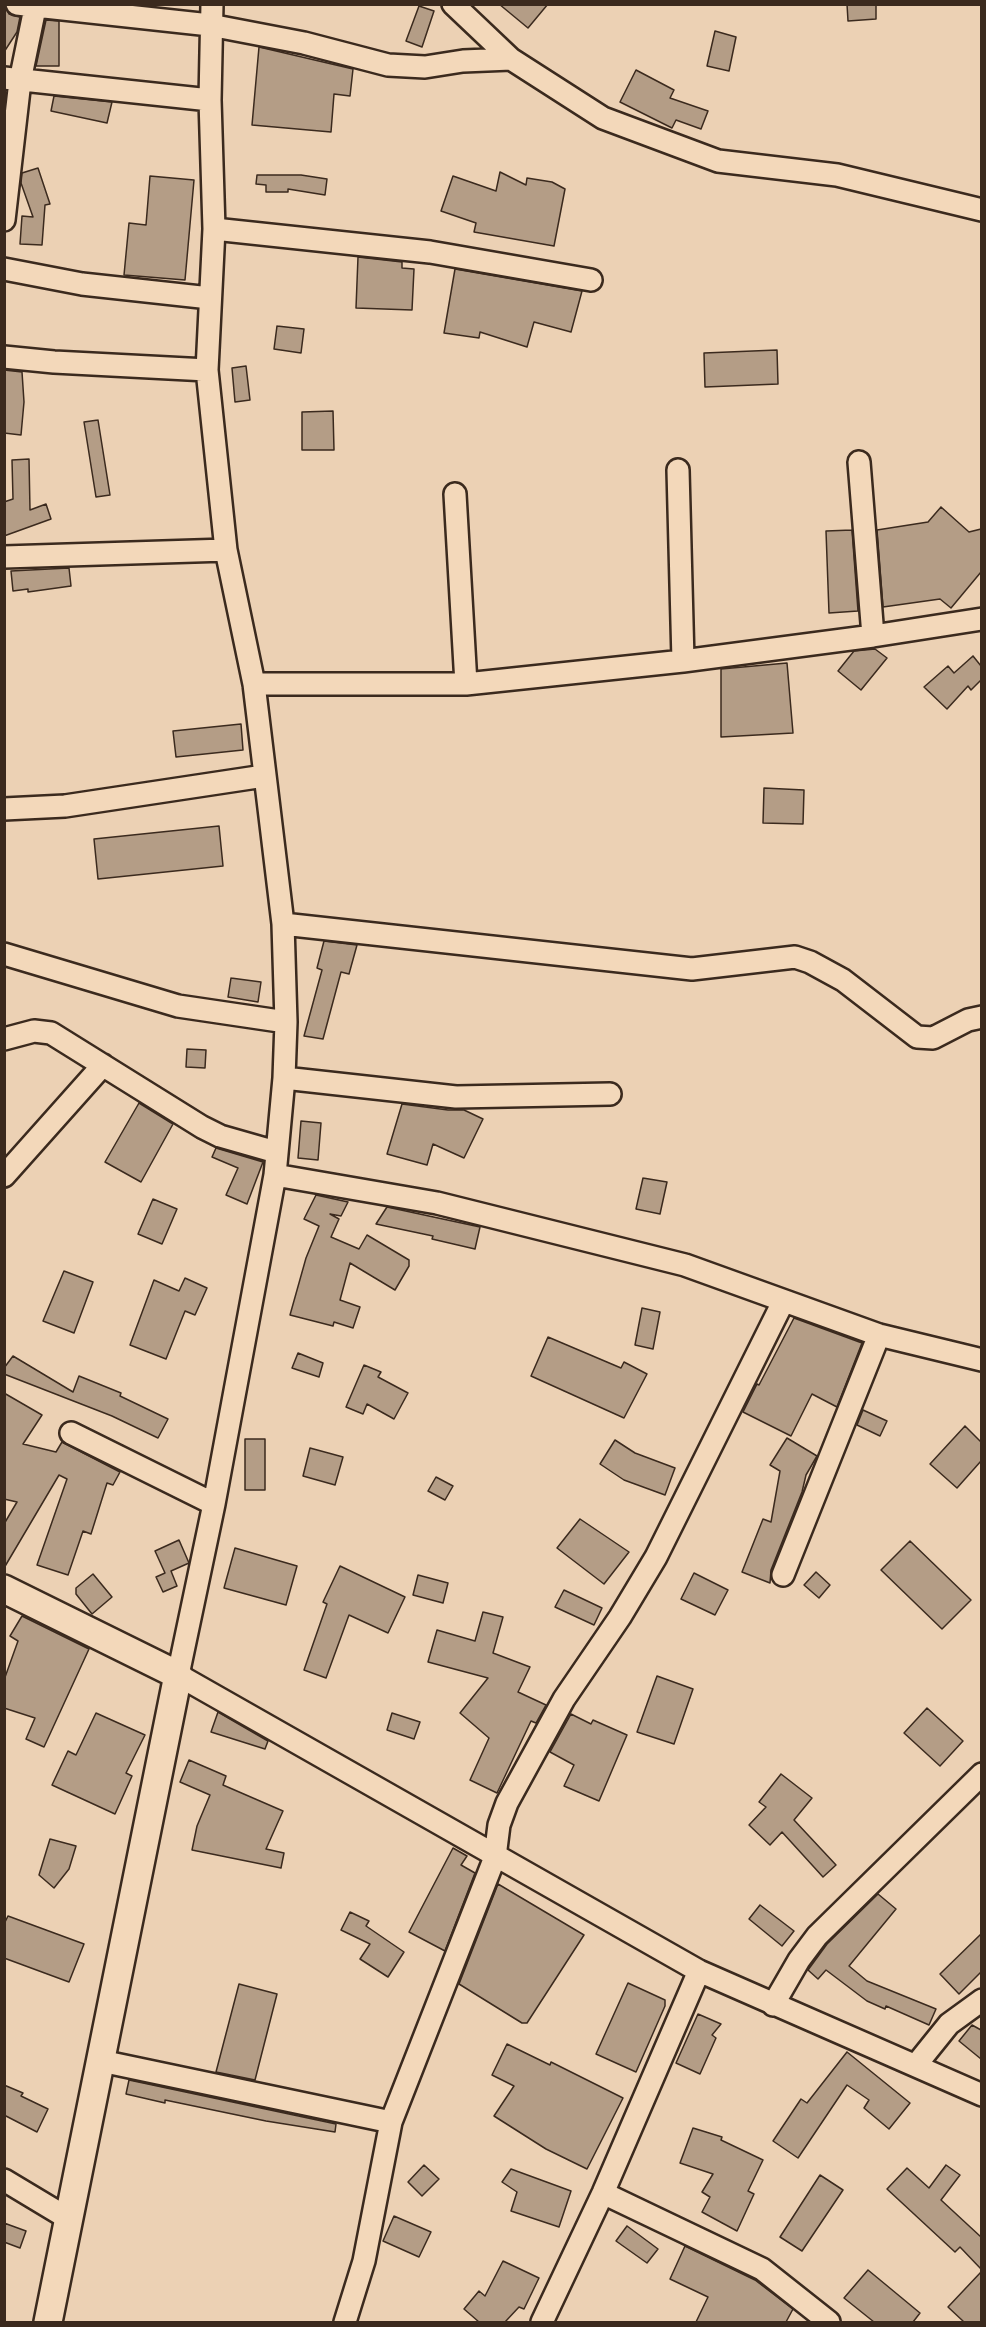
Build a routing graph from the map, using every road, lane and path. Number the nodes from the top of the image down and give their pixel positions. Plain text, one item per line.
1 (453, 4) edge
2 (26, 6) edge
3 (211, 15) edge
4 (511, 59) junction
5 (12, 80) edge
6 (210, 100) junction
7 (981, 210) edge
8 (4, 220) edge
9 (214, 229) junction
10 (4, 269) edge
11 (591, 280) dead end
12 (210, 298) junction
13 (4, 357) edge
14 (207, 370) junction
15 (859, 462) dead end
16 (678, 470) dead end
17 (455, 494) dead end
18 (226, 550) junction
19 (4, 557) edge
20 (981, 619) edge
21 (873, 636) junction
22 (683, 662) junction
23 (254, 684) junction
24 (466, 684) junction
25 (264, 776) junction
26 (4, 809) edge
27 (283, 924) junction
28 (4, 954) edge
29 (981, 1017) edge
30 (286, 1022) junction
31 (4, 1039) edge
32 (103, 1065) junction
33 (284, 1078) junction
34 (610, 1094) dead end
35 (276, 1152) junction
36 (275, 1175) junction
37 (4, 1176) edge
38 (783, 1302) junction
39 (879, 1335) junction
40 (981, 1360) edge
41 (71, 1433) dead end
42 (214, 1504) junction
43 (783, 1575) dead end
44 (4, 1589) edge
45 (178, 1675) junction
46 (981, 1774) edge
47 (495, 1857) junction
48 (699, 1971) junction
49 (981, 2000) edge
50 (773, 2005) junction
51 (101, 2061) junction
52 (916, 2065) junction
53 (981, 2095) edge
54 (391, 2122) junction
55 (4, 2180) edge
56 (603, 2193) junction
57 (69, 2219) junction
58 (48, 2322) edge
59 (345, 2322) edge
60 (542, 2322) edge
61 (829, 2322) edge

1 - 4 street
2 - 3 street
2 - 5 street
3 - 4 street
3 - 6 street
4 - 7 street
5 - 6 street
5 - 8 street
6 - 9 street
9 - 11 street
9 - 12 street
10 - 12 street
12 - 14 street
13 - 14 street
14 - 18 street
15 - 21 street
16 - 22 street
17 - 24 street
18 - 19 street
18 - 23 street
20 - 21 street
21 - 22 street
22 - 24 street
23 - 24 street
23 - 25 street
25 - 26 street
25 - 27 street
27 - 29 street
27 - 30 street
28 - 30 street
30 - 33 street
31 - 32 street
32 - 35 street
32 - 37 street
33 - 34 street
33 - 35 street
35 - 36 street
36 - 38 street
36 - 42 street
38 - 39 street
38 - 47 street
39 - 40 street
39 - 43 street
41 - 42 street
42 - 45 street
44 - 45 main road
45 - 47 street
45 - 51 main road
46 - 50 street
47 - 48 street
47 - 54 street
48 - 50 street
48 - 56 street
49 - 52 street
50 - 52 street
51 - 54 street
51 - 57 main road
52 - 53 street
54 - 59 street
55 - 57 street
56 - 60 street
56 - 61 street
57 - 58 main road

